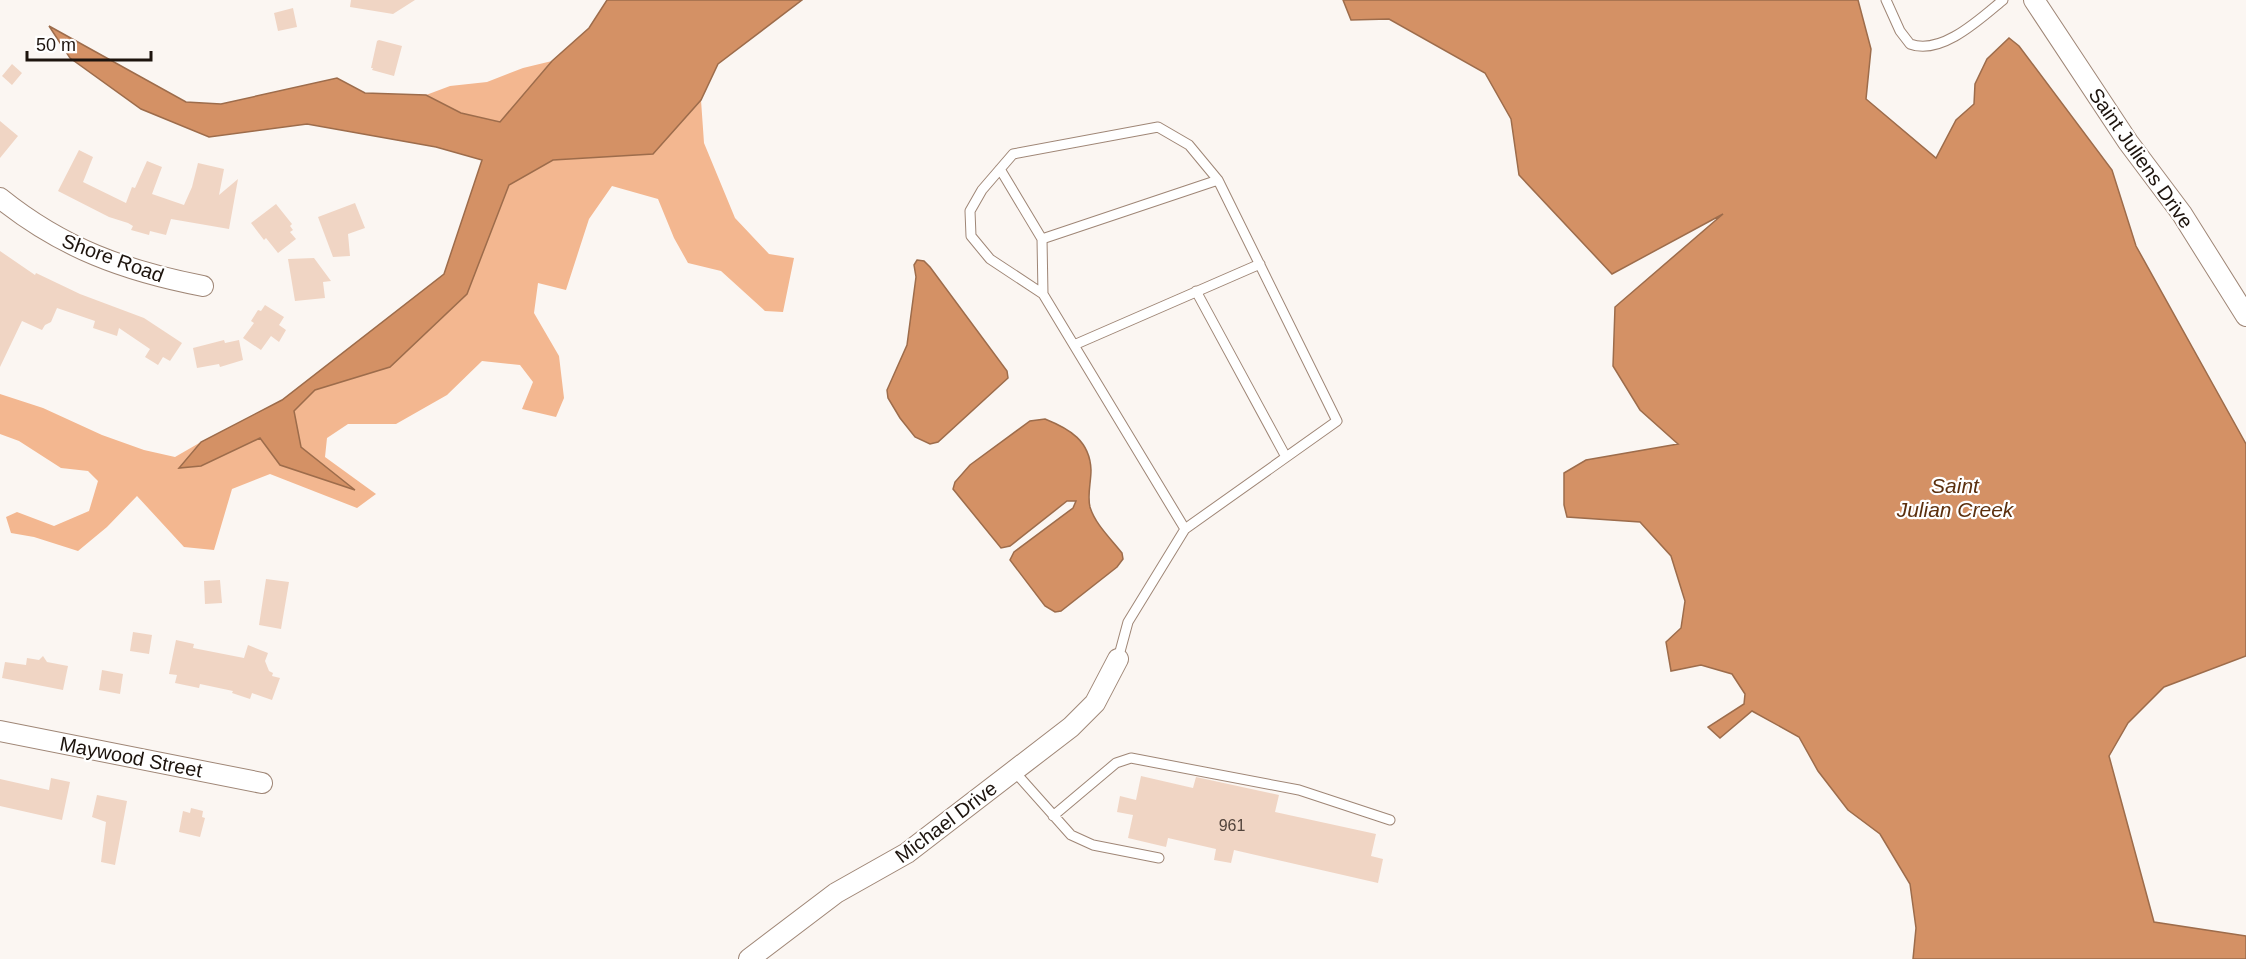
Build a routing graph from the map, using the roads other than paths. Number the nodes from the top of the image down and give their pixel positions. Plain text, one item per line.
1 (1886, 0) edge
2 (2003, 0) edge
3 (2034, 0) edge
4 (1000, 169) junction
5 (1218, 180) junction
6 (0, 198) edge
7 (1042, 239) junction
8 (1260, 264) junction
9 (203, 286) dead end
10 (1196, 291) junction
11 (1043, 294) junction
12 (2246, 316) edge
13 (1074, 345) junction
14 (1286, 457) junction
15 (1185, 529) junction
16 (1118, 659) joint
17 (0, 731) edge
18 (1014, 771) junction
19 (262, 783) dead end
20 (1053, 816) junction
21 (1390, 820) dead end
22 (1159, 858) dead end
23 (749, 959) edge

1 - 2 lane
3 - 12 street, Saint Juliens Drive
4 - 5 lane
4 - 7 lane
4 - 11 lane
5 - 7 lane
5 - 8 lane
6 - 9 street, Shore Road
7 - 11 lane
8 - 10 lane
8 - 14 lane
10 - 13 lane
10 - 14 lane
11 - 13 lane
13 - 15 lane
14 - 15 lane
15 - 16 lane
16 - 18 street, Michael Drive
17 - 19 street, Maywood Street
18 - 20 lane
18 - 23 street, Michael Drive
20 - 21 lane
20 - 22 lane

